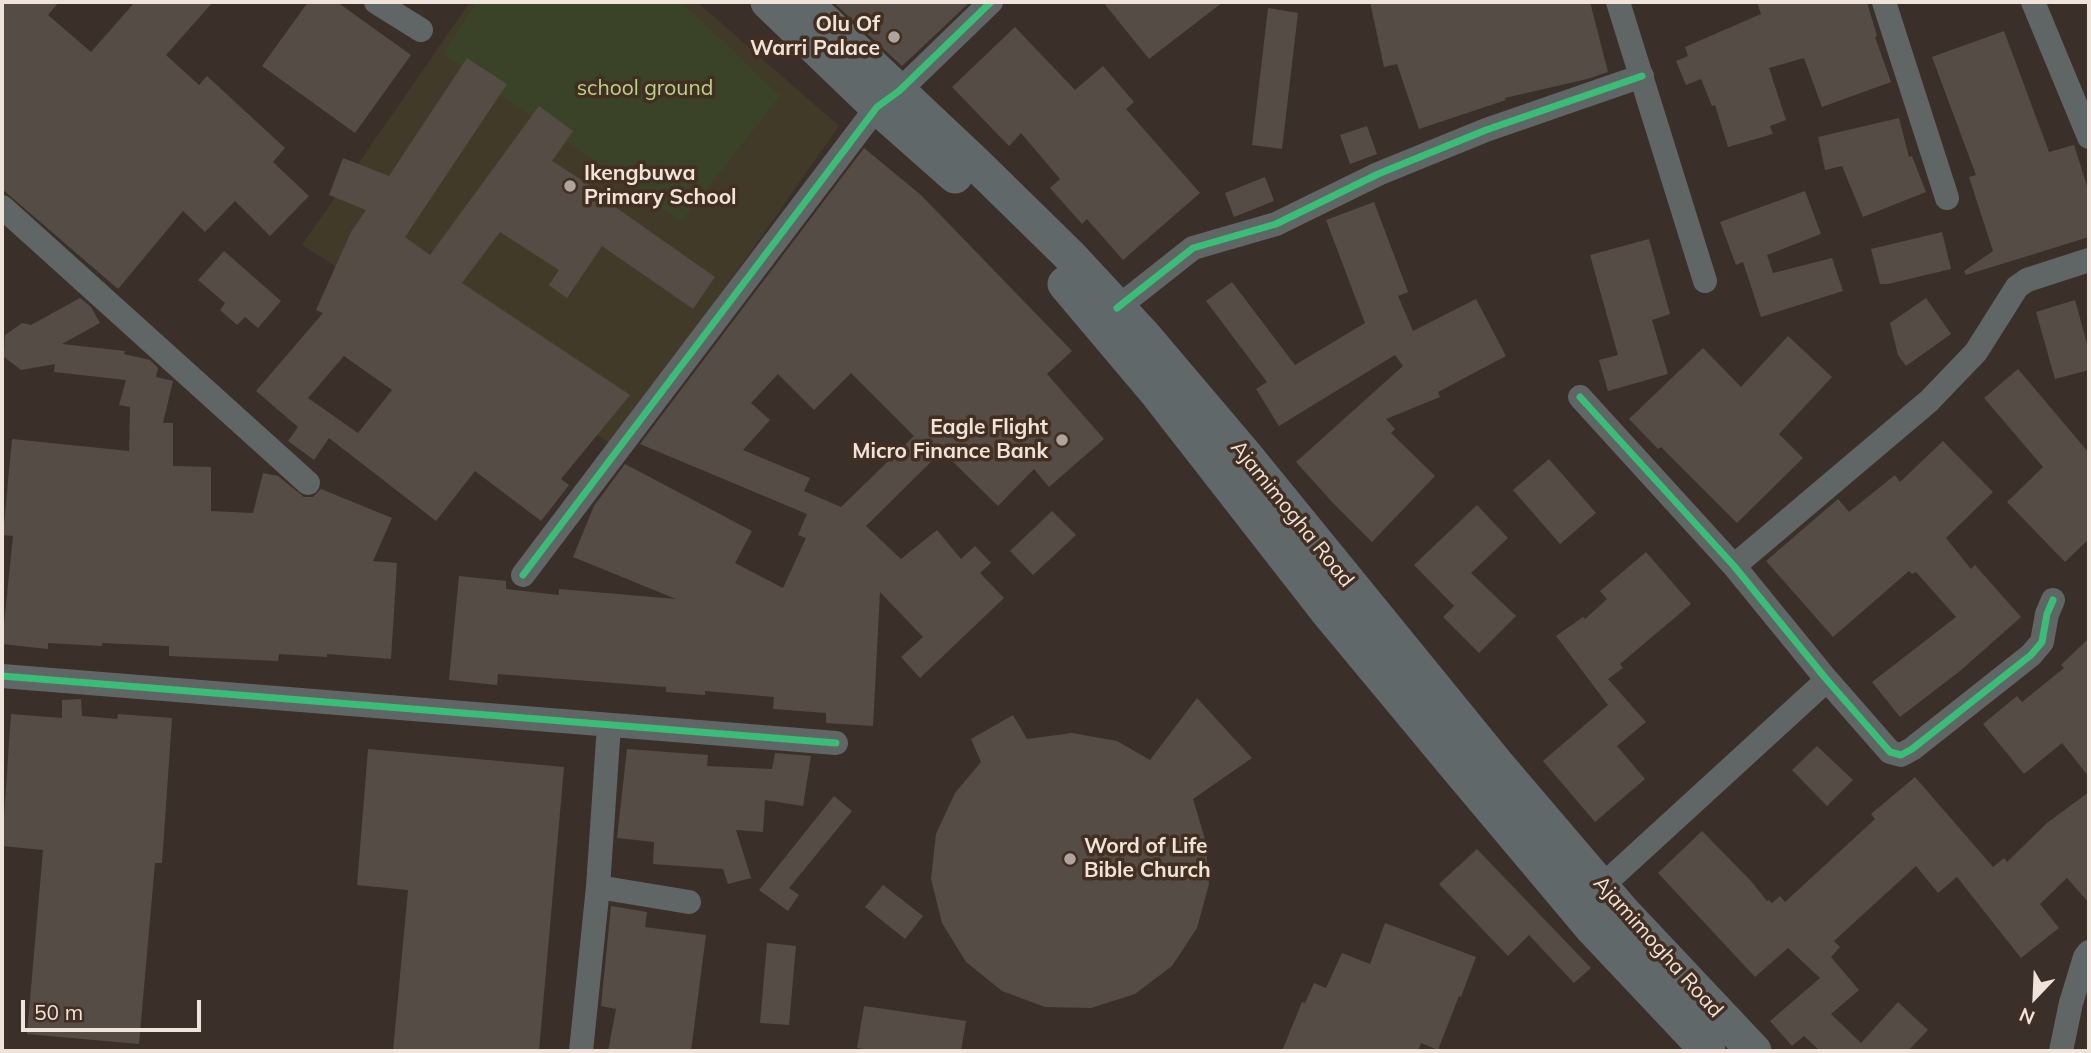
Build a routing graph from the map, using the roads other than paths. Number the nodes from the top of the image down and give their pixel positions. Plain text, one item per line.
1 (376, 2) edge
2 (768, 2) edge
3 (804, 2) edge
4 (990, 2) edge
5 (1618, 2) edge
6 (1884, 2) edge
7 (2037, 2) edge
8 (421, 30) dead end
9 (1642, 76) junction
10 (888, 99) junction
11 (2089, 136) edge
12 (1947, 198) dead end
13 (2, 207) edge
14 (2089, 260) edge
15 (1705, 281) dead end
16 (1117, 308) junction
17 (1580, 397) dead end
18 (308, 483) dead end
19 (1734, 566) junction
20 (523, 575) dead end
21 (2053, 600) dead end
22 (2, 676) edge
23 (1827, 680) junction
24 (609, 725) junction
25 (836, 743) dead end
26 (1602, 886) junction
27 (598, 887) junction
28 (689, 902) dead end
29 (2089, 952) edge
30 (581, 1051) edge
31 (1708, 1051) edge
32 (1754, 1051) edge
33 (2061, 1051) edge

1 - 8 street
2 - 10 main road, Ajamimogha Road
3 - 10 main road, Ajamimogha Road
4 - 10 street
5 - 9 street
6 - 12 street
7 - 11 street
9 - 15 street
9 - 16 street
10 - 16 main road, Ajamimogha Road
10 - 20 street
10 - 31 main road, Ajamimogha Road
13 - 18 street
14 - 19 street
16 - 26 main road, Ajamimogha Road
17 - 19 street
19 - 23 street
21 - 23 street
22 - 24 street
23 - 26 street
24 - 25 street
24 - 27 street
26 - 32 main road, Ajamimogha Road
27 - 28 street
27 - 30 street
29 - 33 street

